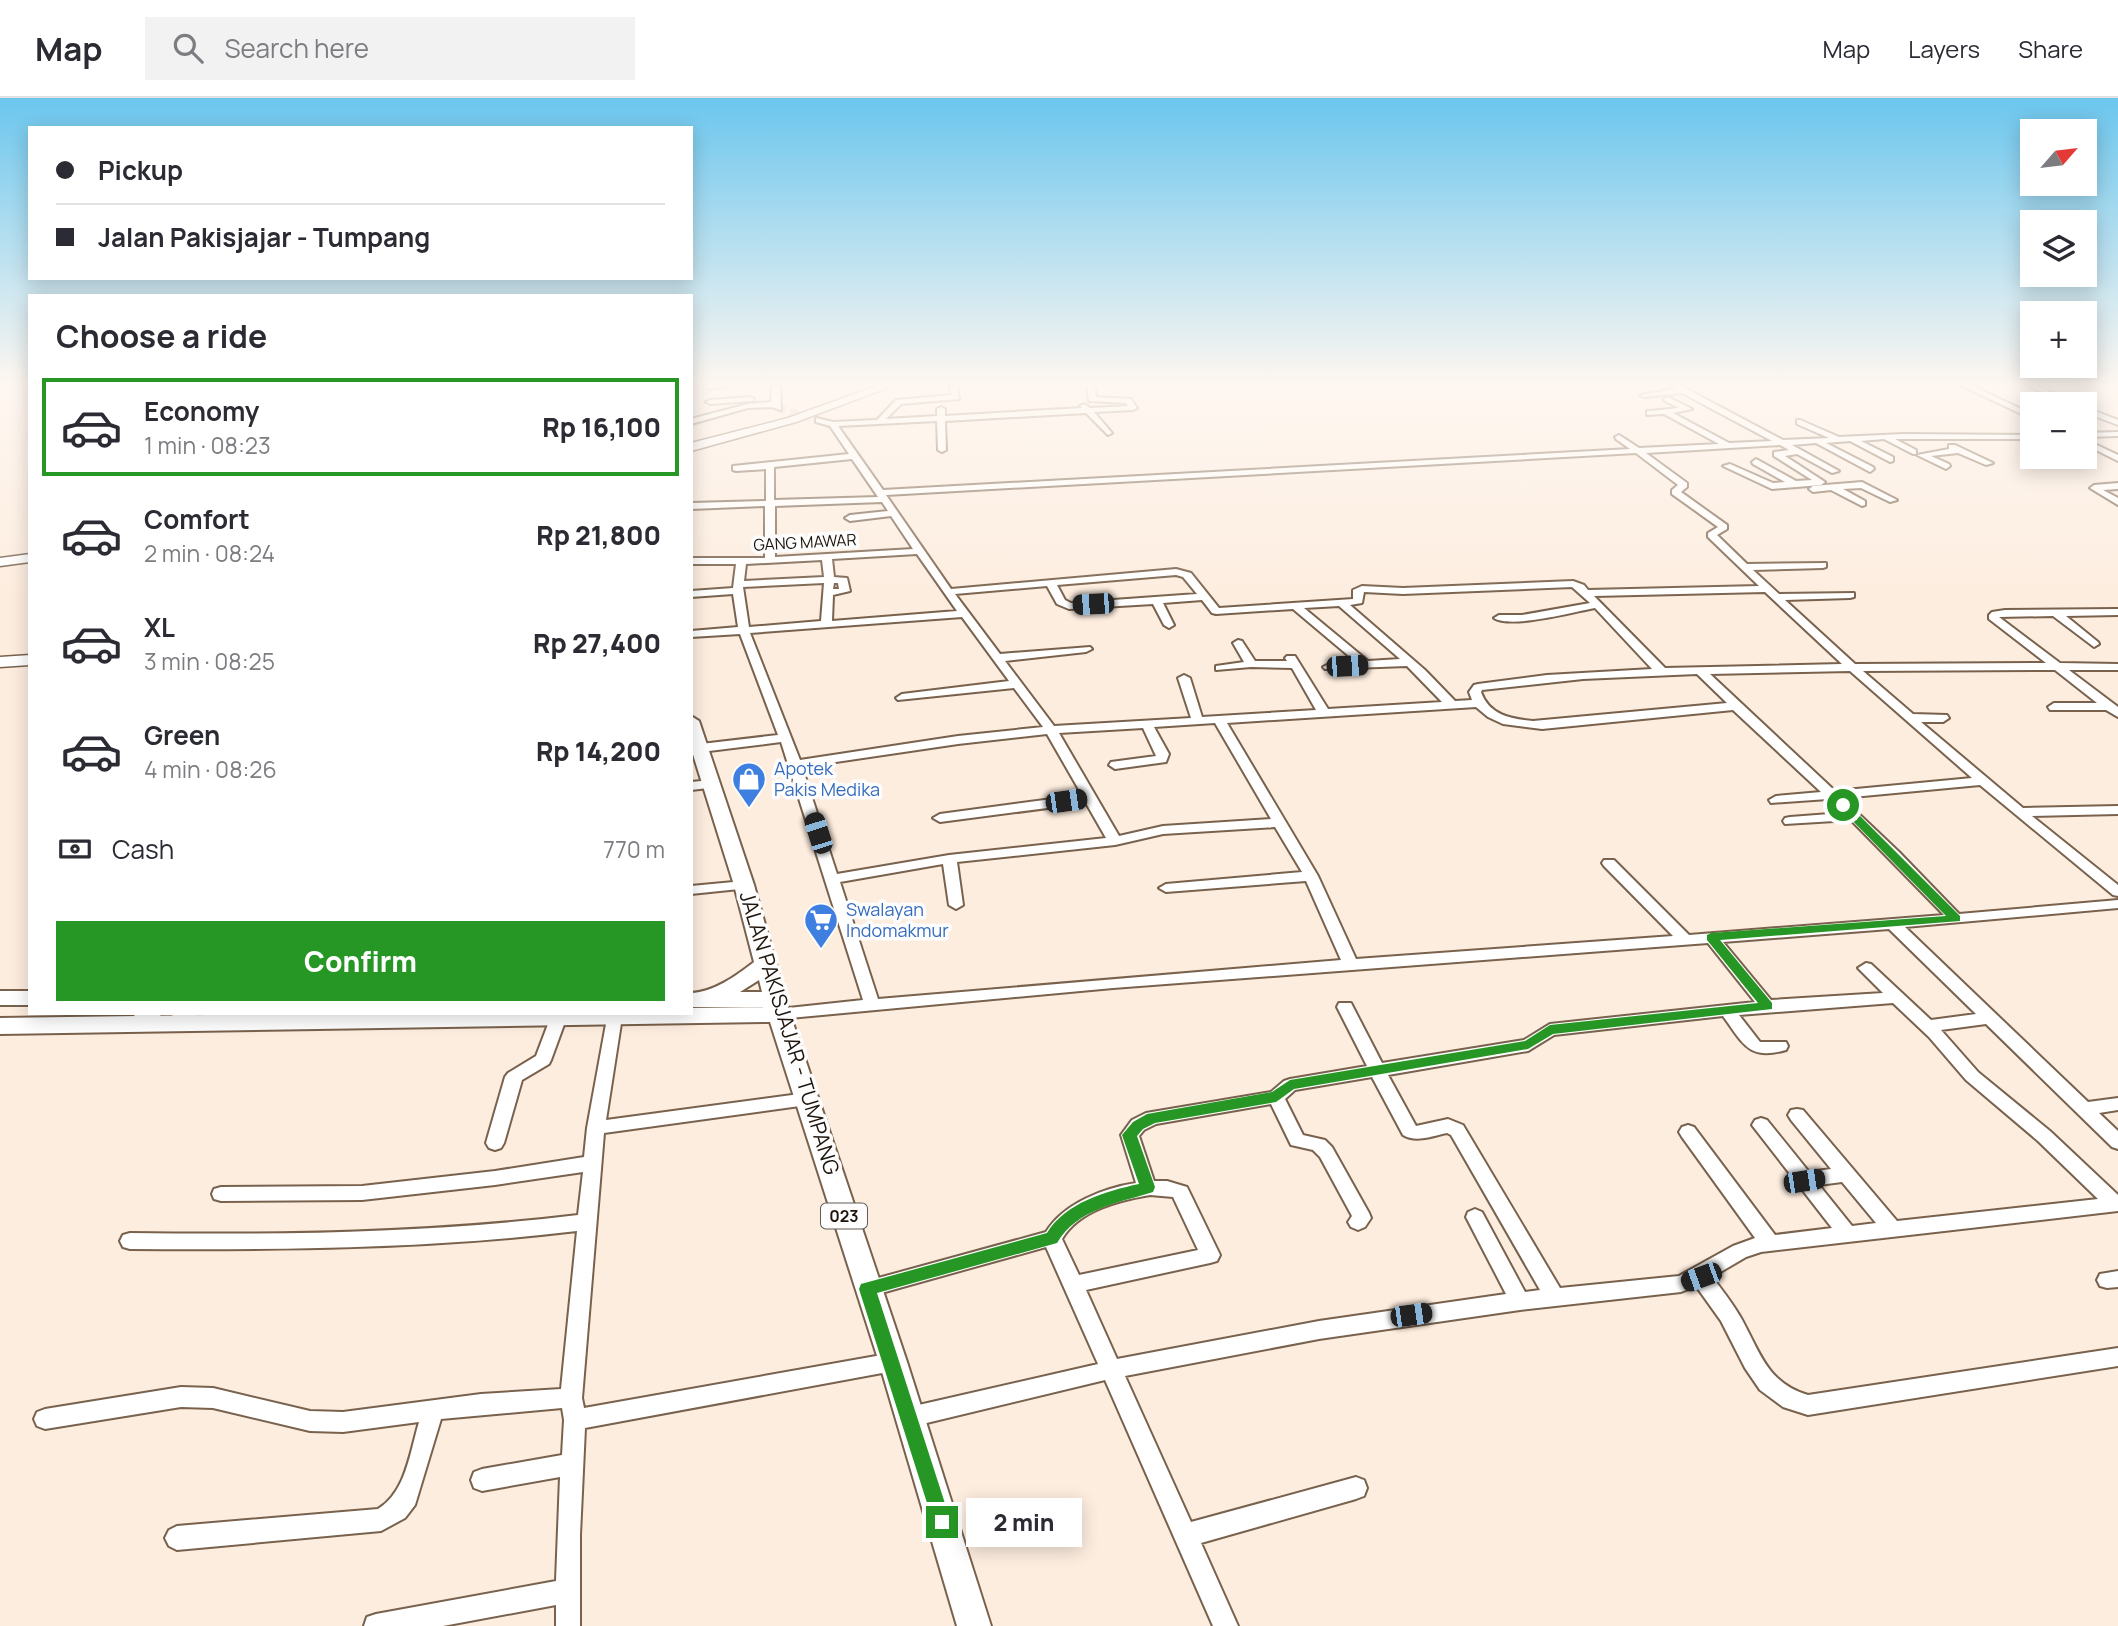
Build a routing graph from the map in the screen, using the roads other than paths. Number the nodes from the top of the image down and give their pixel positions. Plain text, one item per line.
1 (850, 456) edge
2 (853, 456) edge
3 (1546, 456) edge
4 (1643, 456) edge
5 (1781, 456) edge
6 (1808, 456) edge
7 (1846, 456) edge
8 (1885, 456) edge
9 (1924, 456) edge
10 (1973, 456) edge
11 (1890, 459) dead end
12 (1756, 462) dead end
13 (1989, 463) dead end
14 (1727, 466) dead end
15 (1946, 466) dead end
16 (770, 467) junction
17 (736, 468) dead end
18 (1870, 469) dead end
19 (1835, 471) dead end
20 (1821, 481) junction
21 (1794, 484) junction
22 (2118, 486) edge
23 (1831, 487) junction
24 (1780, 493) dead end
25 (882, 496) junction
26 (1893, 500) dead end
27 (2118, 502) edge
28 (772, 503) junction
29 (1862, 503) dead end
30 (693, 506) edge
31 (894, 513) junction
32 (850, 518) dead end
33 (28, 548) edge
34 (919, 551) junction
35 (0, 552) edge
36 (28, 556) edge
37 (827, 558) junction
38 (0, 560) edge
39 (770, 560) junction
40 (693, 561) edge
41 (741, 561) junction
42 (1823, 565) dead end
43 (1744, 566) junction
44 (829, 580) junction
45 (1051, 584) junction
46 (738, 587) junction
47 (948, 592) junction
48 (828, 593) junction
49 (1586, 593) junction
50 (1773, 593) junction
51 (693, 594) edge
52 (1850, 595) dead end
53 (1203, 597) junction
54 (1156, 600) junction
55 (1341, 603) junction
56 (1597, 605) junction
57 (1295, 606) junction
58 (2118, 612) edge
59 (965, 614) junction
60 (2057, 614) junction
61 (1499, 618) dead end
62 (826, 624) junction
63 (1169, 625) dead end
64 (744, 630) junction
65 (693, 634) edge
66 (1238, 643) dead end
67 (2094, 644) dead end
68 (1086, 649) dead end
69 (997, 658) junction
70 (28, 660) edge
71 (0, 662) edge
72 (1409, 662) junction
73 (1251, 664) junction
74 (1366, 665) junction
75 (1329, 667) dead end
76 (1854, 667) junction
77 (2057, 667) junction
78 (2118, 667) edge
79 (1220, 668) dead end
80 (1700, 670) junction
81 (1662, 672) junction
82 (28, 673) edge
83 (0, 674) edge
84 (1184, 678) dead end
85 (1016, 684) junction
86 (902, 698) dead end
87 (1479, 703) junction
88 (1452, 705) junction
89 (1735, 706) junction
90 (2054, 707) dead end
91 (2114, 710) edge
92 (1325, 713) junction
93 (1943, 718) dead end
94 (1913, 719) junction
95 (1219, 720) junction
96 (1198, 722) junction
97 (1147, 725) junction
98 (693, 726) edge
99 (1051, 730) junction
100 (786, 738) junction
101 (701, 748) junction
102 (795, 764) junction
103 (1115, 765) dead end
104 (1983, 781) junction
105 (712, 784) junction
106 (693, 786) edge
107 (1832, 794) junction
108 (1091, 798) junction
109 (1776, 800) dead end
110 (2118, 810) edge
111 (2020, 812) junction
112 (1854, 816) junction
113 (940, 818) dead end
114 (1790, 821) dead end
115 (1278, 823) junction
116 (1115, 841) junction
117 (949, 859) junction
118 (1609, 863) dead end
119 (1311, 876) junction
120 (834, 879) junction
121 (744, 885) junction
122 (1166, 888) dead end
123 (693, 890) edge
124 (2118, 892) edge
125 (2118, 904) edge
126 (956, 905) dead end
127 (1956, 919) junction
128 (1893, 923) junction
129 (1711, 937) junction
130 (1685, 939) junction
131 (766, 963) junction
132 (1351, 964) junction
133 (1866, 968) dead end
134 (1896, 997) junction
135 (0, 998) edge
136 (28, 998) edge
137 (697, 1000) edge
138 (872, 1004) junction
139 (777, 1006) junction
140 (1767, 1006) junction
141 (1345, 1007) dead end
142 (1727, 1010) junction
143 (693, 1012) edge
144 (644, 1015) edge
145 (614, 1017) junction
146 (184, 1018) edge
147 (558, 1018) junction
148 (1990, 1018) junction
149 (145, 1019) edge
150 (0, 1026) edge
151 (1926, 1026) junction
152 (1780, 1046) dead end
153 (1380, 1071) junction
154 (1276, 1097) junction
155 (807, 1099) junction
156 (2118, 1104) edge
157 (2083, 1109) junction
158 (1797, 1115) dead end
159 (1761, 1125) dead end
160 (596, 1128) junction
161 (1688, 1132) dead end
162 (2118, 1142) edge
163 (495, 1143) dead end
164 (593, 1163) junction
165 (1846, 1174) junction
166 (1804, 1181) junction
167 (1147, 1187) junction
168 (221, 1194) dead end
169 (2117, 1204) edge
170 (1475, 1217) dead end
171 (586, 1222) junction
172 (1358, 1222) dead end
173 (1892, 1229) junction
174 (1847, 1234) junction
175 (1052, 1238) junction
176 (130, 1241) dead end
177 (1770, 1243) junction
178 (1701, 1277) junction
179 (1072, 1285) junction
180 (867, 1289) junction
181 (1554, 1297) junction
182 (1520, 1300) junction
183 (2118, 1357) edge
184 (893, 1362) junction
185 (1110, 1370) junction
186 (571, 1398) junction
187 (433, 1411) junction
188 (910, 1417) junction
189 (45, 1419) dead end
190 (575, 1420) junction
191 (572, 1464) junction
192 (482, 1480) dead end
193 (1356, 1488) dead end
194 (1187, 1535) junction
195 (177, 1538) dead end
196 (568, 1591) junction
197 (460, 1618) edge
198 (376, 1626) edge
199 (568, 1626) edge
200 (974, 1626) edge
201 (1226, 1626) edge

1 - 16 street
2 - 25 street
3 - 25 street
4 - 43 street
5 - 20 street
6 - 19 street
7 - 18 street
8 - 11 street
9 - 15 street
10 - 13 street
12 - 21 street
14 - 21 street
16 - 17 street
16 - 28 street
20 - 21 street
20 - 23 street
22 - 27 street
23 - 24 street
23 - 26 street
23 - 29 street
25 - 28 street
25 - 31 street
28 - 30 street
28 - 39 street
31 - 32 street
31 - 34 street
33 - 35 highway
34 - 37 street, GANG MAWAR
34 - 47 street
36 - 38 highway
37 - 39 street, GANG MAWAR
37 - 44 street
39 - 41 street, GANG MAWAR
40 - 41 street, GANG MAWAR
41 - 46 street
42 - 43 street
43 - 50 street
44 - 46 street
44 - 48 street
44 - 48 street
45 - 47 street
45 - 53 street
45 - 54 street
46 - 51 street
46 - 64 street
47 - 59 street
48 - 62 street
49 - 50 street
49 - 55 street
49 - 56 street
50 - 52 street
50 - 76 street
53 - 54 street
53 - 57 street
54 - 63 street
55 - 57 street
55 - 72 street
56 - 61 street
56 - 81 street
57 - 74 street
58 - 60 street
59 - 62 street
59 - 69 street
60 - 67 street
60 - 77 street
62 - 64 street
64 - 65 street
64 - 100 street
66 - 73 street
68 - 69 street
69 - 85 street
70 - 71 highway
72 - 74 street
72 - 88 street
73 - 79 street
73 - 92 street
74 - 75 street
76 - 77 street
76 - 80 street
76 - 94 street
77 - 78 street
77 - 91 street
80 - 81 street
80 - 89 street
81 - 87 street
82 - 83 highway
84 - 96 street
85 - 86 street
85 - 99 street
87 - 88 street
87 - 89 street
88 - 92 street
89 - 107 street
90 - 91 street
92 - 95 street
93 - 94 street
94 - 104 street
95 - 96 street
95 - 115 street
96 - 97 street
97 - 99 street
97 - 103 street
98 - 101 main road, JALAN PAKISJAJAR - TUMPANG / 023
99 - 102 street
99 - 108 street
100 - 101 street
100 - 102 street
101 - 105 main road, JALAN PAKISJAJAR - TUMPANG / 023
102 - 120 street
104 - 107 street
104 - 111 street
105 - 106 street
105 - 121 main road, JALAN PAKISJAJAR - TUMPANG / 023
107 - 109 street
107 - 112 street
108 - 113 street
108 - 116 street
110 - 111 street
111 - 124 street
112 - 114 street
112 - 127 street
115 - 116 street
115 - 119 street
116 - 117 street
117 - 120 street
117 - 126 street
118 - 130 street
119 - 122 street
119 - 132 street
120 - 138 street
121 - 123 street
121 - 131 main road, JALAN PAKISJAJAR - TUMPANG / 023
125 - 127 street
127 - 128 street
128 - 129 street
128 - 148 street
129 - 130 street
129 - 140 street
130 - 132 street
131 - 137 main road
131 - 139 main road, JALAN PAKISJAJAR - TUMPANG / 023
132 - 138 street
133 - 134 street
134 - 140 street
134 - 151 street
135 - 136 main road
137 - 139 main road
138 - 139 street
139 - 143 main road
139 - 155 main road, JALAN PAKISJAJAR - TUMPANG / 023
140 - 142 street
141 - 153 street
142 - 152 street
142 - 153 street
144 - 145 main road
145 - 147 main road
145 - 160 street
146 - 147 main road
146 - 149 main road
147 - 163 street
148 - 151 street
148 - 157 street
149 - 150 main road
151 - 169 street
153 - 154 street
153 - 181 street
154 - 167 street
154 - 172 street
155 - 160 street
155 - 180 main road, JALAN PAKISJAJAR - TUMPANG / 023
156 - 157 street
157 - 162 street
158 - 165 street
159 - 166 street
160 - 164 street
161 - 177 street
164 - 168 street
164 - 171 street
165 - 166 street
165 - 173 street
166 - 174 street
167 - 175 street
167 - 179 street
169 - 173 street
170 - 182 street
171 - 176 street
171 - 186 street
173 - 174 street
174 - 177 street
175 - 179 street
175 - 180 street
175 - 185 street
177 - 178 street
178 - 181 street
178 - 183 street
179 - 185 street
180 - 184 main road, JALAN PAKISJAJAR - TUMPANG / 023
181 - 182 street
182 - 185 street
184 - 188 main road, JALAN PAKISJAJAR - TUMPANG / 023
184 - 190 street
185 - 188 street
185 - 194 street
186 - 187 street
186 - 190 street
187 - 189 street
187 - 195 street
188 - 200 main road, JALAN PAKISJAJAR - TUMPANG / 023
190 - 191 street
191 - 192 street
191 - 196 street
193 - 194 street
194 - 201 street
196 - 197 street
196 - 199 street
197 - 198 street

